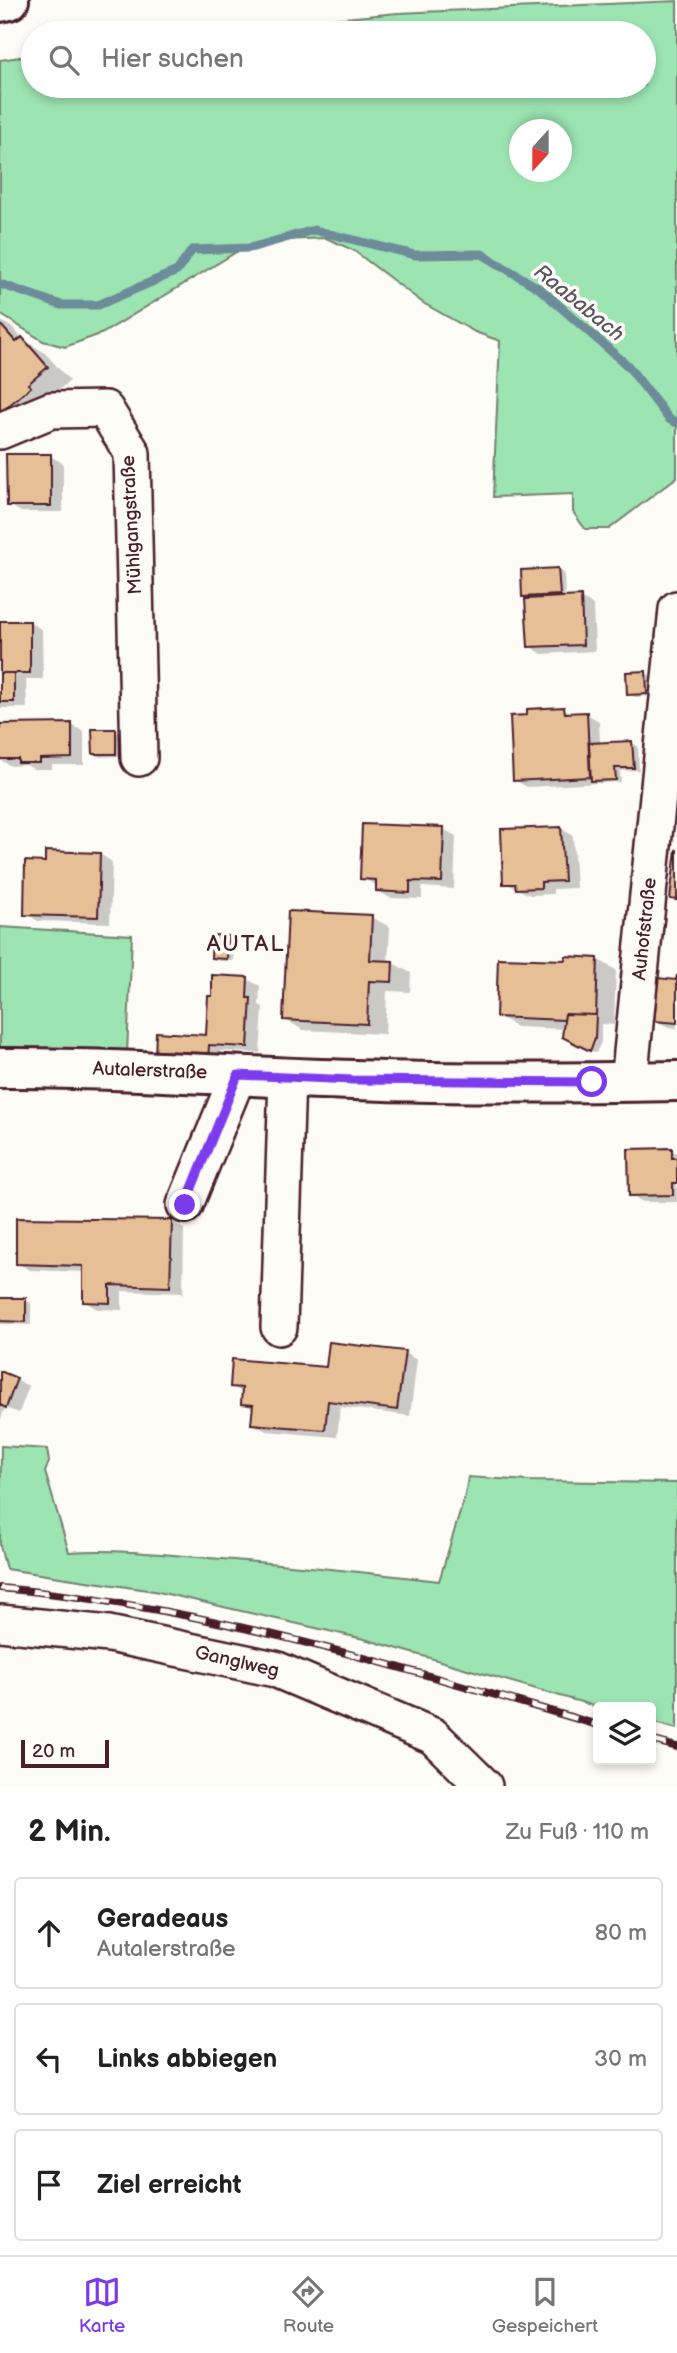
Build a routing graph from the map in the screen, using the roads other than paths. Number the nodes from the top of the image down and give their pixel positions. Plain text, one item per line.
1 (9, 0) edge
2 (0, 2) edge
3 (0, 431) edge
4 (677, 610) edge
5 (139, 758) dead end
6 (0, 1068) edge
7 (238, 1075) junction
8 (287, 1077) junction
9 (677, 1081) edge
10 (629, 1082) junction
11 (185, 1205) dead end
12 (279, 1326) dead end
13 (0, 1623) edge
14 (484, 1786) edge

1 - 2 main road
3 - 5 street, Mühlgangstraße
4 - 10 street, Auhofstraße
6 - 7 main road, Autalerstraße
7 - 8 main road, Autalerstraße
7 - 11 street
8 - 10 main road, Autalerstraße
8 - 12 street
9 - 10 main road, Autalerstraße
13 - 14 street, Ganglweg

